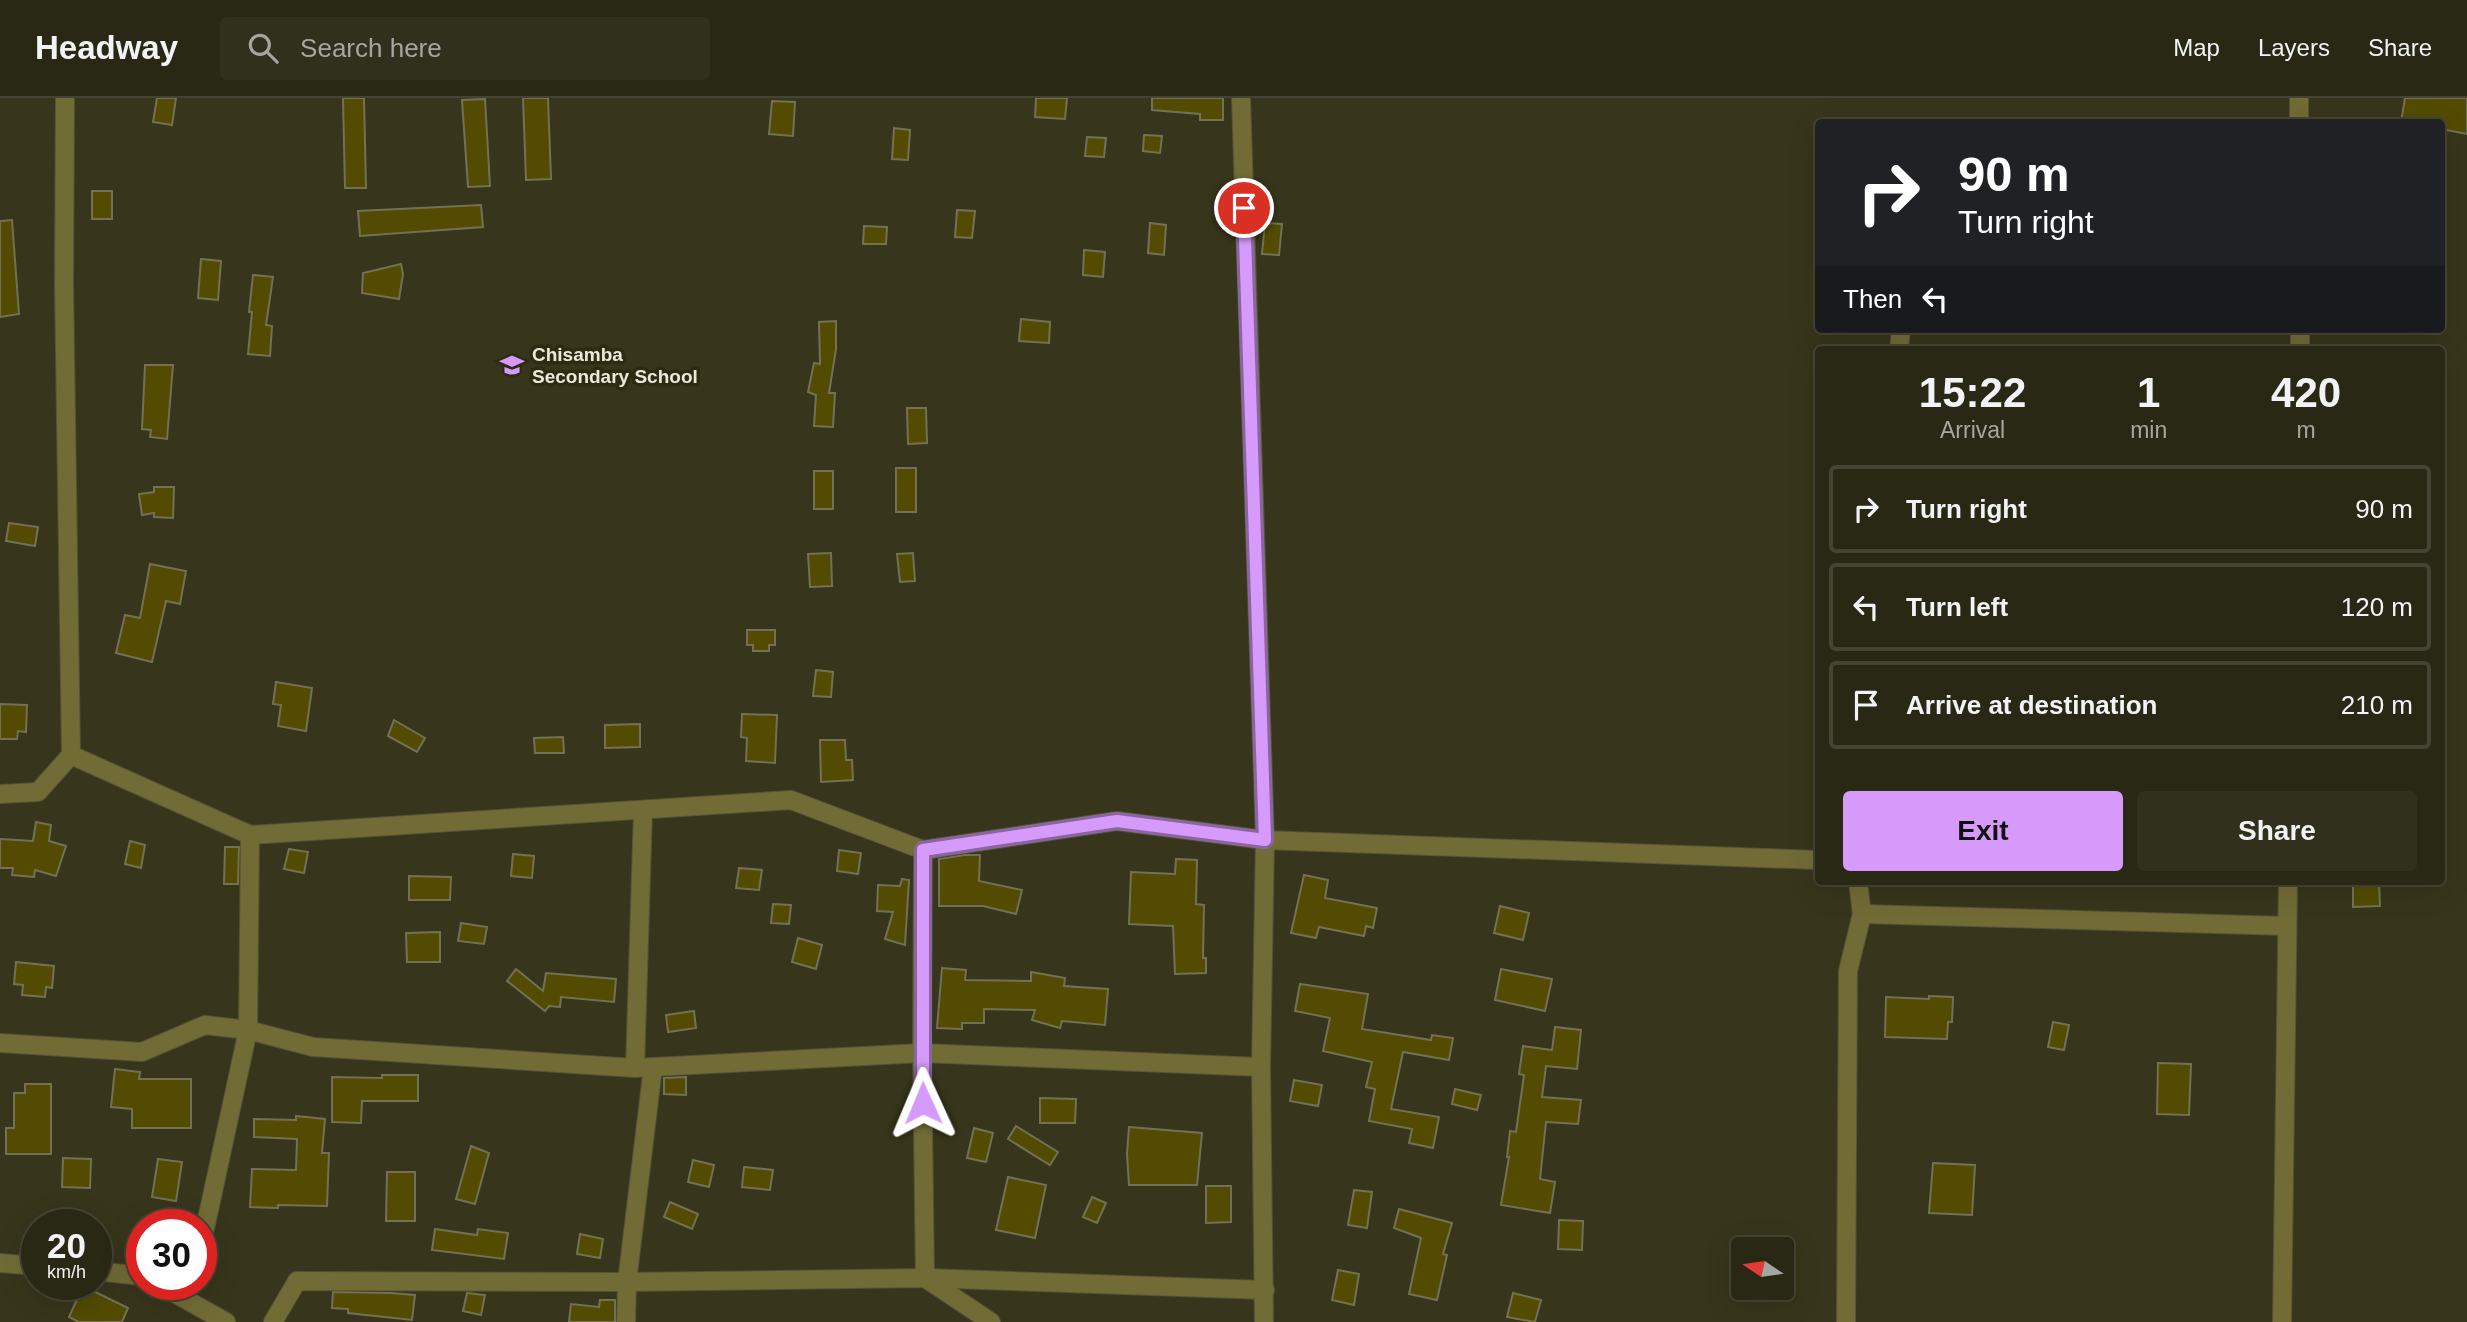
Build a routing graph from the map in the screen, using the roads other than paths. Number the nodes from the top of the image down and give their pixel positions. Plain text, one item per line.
1 (65, 98) edge
2 (1241, 98) edge
3 (2299, 98) edge
4 (2299, 119) edge
5 (71, 755) junction
6 (0, 794) edge
7 (643, 810) junction
8 (250, 835) junction
9 (1265, 840) junction
10 (923, 850) junction
11 (1815, 860) edge
12 (1858, 885) edge
13 (2288, 885) edge
14 (1862, 914) junction
15 (2287, 926) junction
16 (248, 1030) junction
17 (0, 1043) edge
18 (922, 1053) junction
19 (1261, 1067) junction
20 (635, 1068) junction
21 (653, 1068) junction
22 (209, 1209) edge
23 (0, 1263) edge
24 (21, 1265) edge
25 (925, 1278) junction
26 (627, 1282) junction
27 (1265, 1290) junction
28 (199, 1300) edge
29 (226, 1322) edge
30 (273, 1322) edge
31 (626, 1322) edge
32 (991, 1322) edge
33 (1264, 1322) edge
34 (1846, 1322) edge
35 (2282, 1322) edge

1 - 5 street
2 - 9 street
3 - 4 street
5 - 6 street
5 - 8 street
7 - 8 street
7 - 10 street
7 - 20 street
8 - 16 street
9 - 10 street
9 - 11 street
9 - 19 street
10 - 18 street
12 - 14 street
13 - 15 street
14 - 15 street
14 - 34 street
15 - 35 street
16 - 17 street
16 - 20 street
16 - 22 street
18 - 19 street
18 - 21 street
18 - 25 street
19 - 27 street
20 - 21 street
21 - 26 street
23 - 24 street
25 - 26 street
25 - 27 street
25 - 32 street
26 - 30 street
26 - 31 street
27 - 33 street
28 - 29 street

